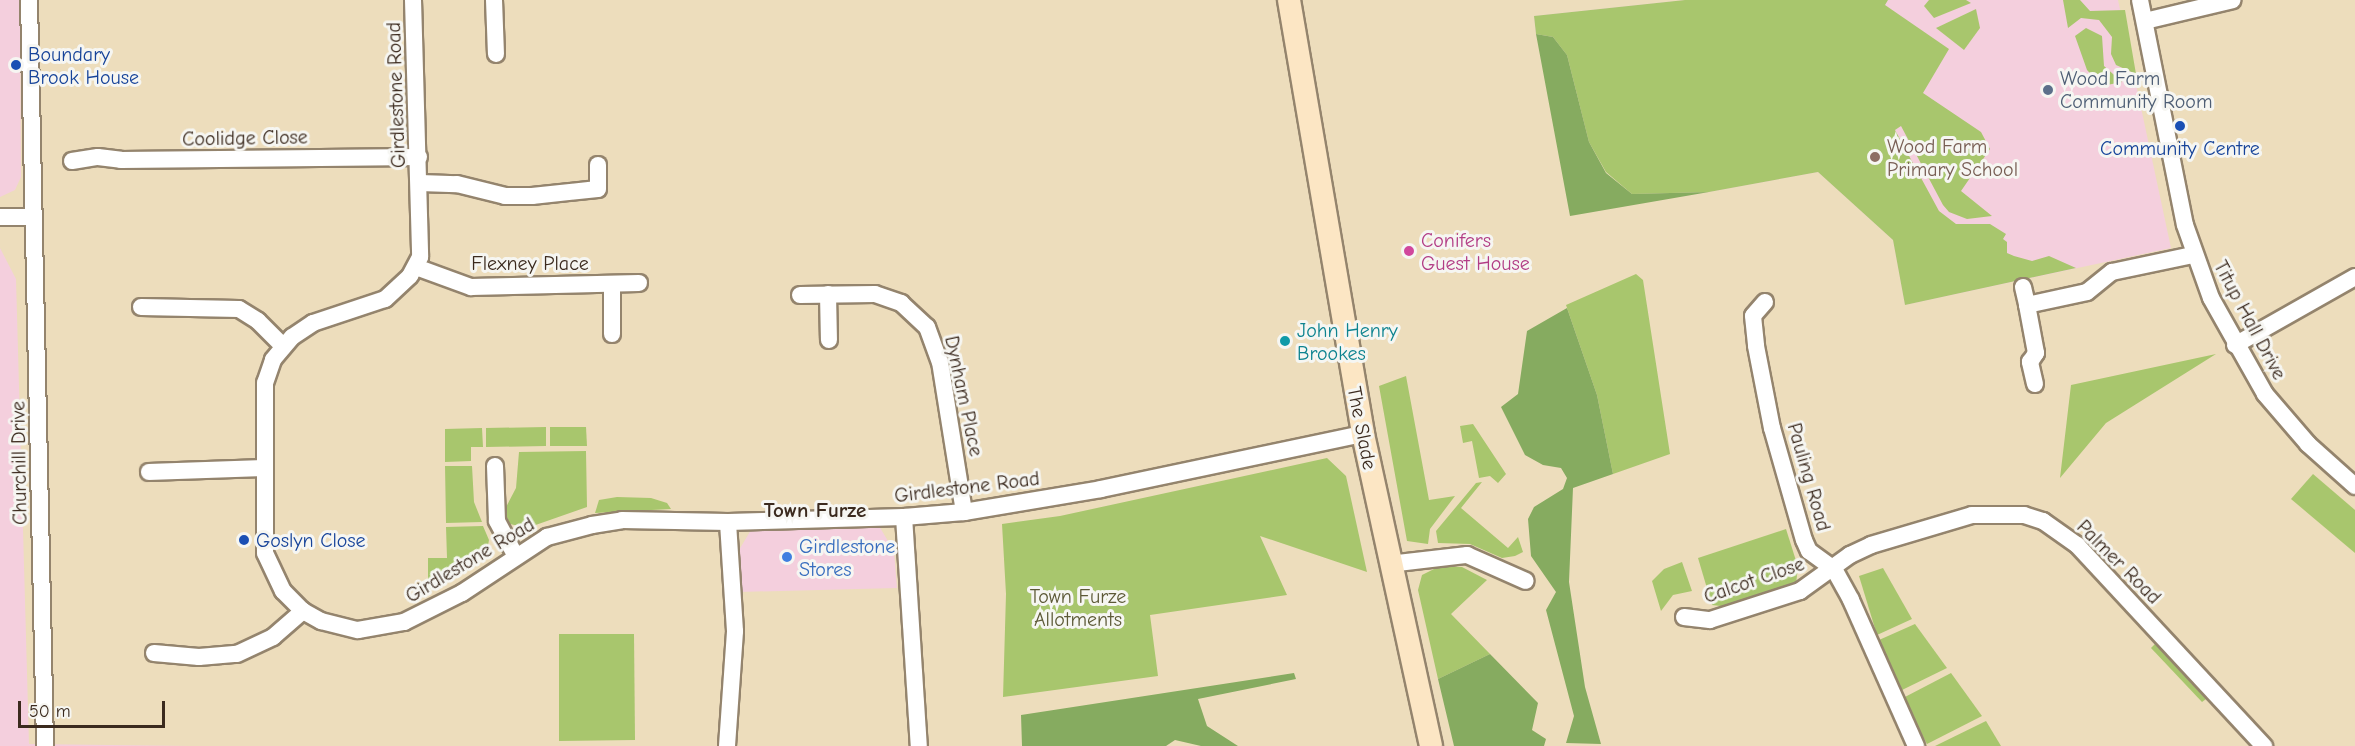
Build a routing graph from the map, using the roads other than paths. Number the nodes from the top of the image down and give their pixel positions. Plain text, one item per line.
1 (29, 0) edge
2 (413, 0) edge
3 (494, 0) edge
4 (1289, 0) edge
5 (2140, 0) edge
6 (2233, 0) edge
7 (2145, 21) junction
8 (496, 54) dead end
9 (419, 157) junction
10 (72, 161) dead end
11 (598, 165) dead end
12 (420, 183) junction
13 (0, 217) edge
14 (32, 217) junction
15 (2193, 255) junction
16 (416, 267) junction
17 (2355, 276) edge
18 (639, 283) dead end
19 (612, 284) junction
20 (2023, 287) dead end
21 (828, 294) junction
22 (800, 295) dead end
23 (1765, 302) dead end
24 (2027, 305) junction
25 (141, 307) dead end
26 (612, 334) dead end
27 (829, 340) dead end
28 (2235, 345) junction
29 (283, 346) junction
30 (2035, 384) dead end
31 (1363, 434) junction
32 (495, 466) dead end
33 (263, 468) junction
34 (149, 472) dead end
35 (2355, 486) edge
36 (964, 512) junction
37 (904, 518) junction
38 (728, 522) junction
39 (515, 555) junction
40 (1389, 564) junction
41 (1834, 569) junction
42 (1526, 581) dead end
43 (303, 611) junction
44 (1684, 617) dead end
45 (154, 653) dead end
46 (45, 746) edge
47 (726, 746) edge
48 (919, 746) edge
49 (1431, 746) edge
50 (1916, 746) edge
51 (2264, 746) edge

1 - 14 street, Churchill Drive
2 - 9 street, Girdlestone Road
3 - 8 street
4 - 31 main road, The Slade
5 - 7 street, Titup Hall Drive
6 - 7 street
7 - 15 street, Titup Hall Drive
9 - 10 street, Coolidge Close
9 - 12 street, Girdlestone Road
11 - 12 street
12 - 16 street, Girdlestone Road
13 - 14 street
14 - 46 street, Churchill Drive
15 - 24 street
15 - 28 street, Titup Hall Drive
16 - 19 street, Flexney Place
16 - 29 street, Girdlestone Road
17 - 28 street
18 - 19 street, Flexney Place
19 - 26 street, Flexney Place
20 - 24 street
21 - 22 street, Dynham Place
21 - 27 street
21 - 36 street, Dynham Place
23 - 41 street, Pauling Road
24 - 30 street
25 - 29 street
28 - 35 street, Titup Hall Drive
29 - 33 street, Girdlestone Road
31 - 36 street, Girdlestone Road
31 - 40 main road, The Slade
32 - 39 street
33 - 34 street
33 - 43 street, Girdlestone Road
36 - 37 street, Girdlestone Road
37 - 38 street, Girdlestone Road
37 - 48 street
38 - 39 street, Girdlestone Road
38 - 47 street
39 - 43 street, Girdlestone Road
40 - 42 street
40 - 49 main road, The Slade
41 - 44 street, Calcot Close
41 - 50 street, Pauling Road
41 - 51 street, Palmer Road
43 - 45 street

